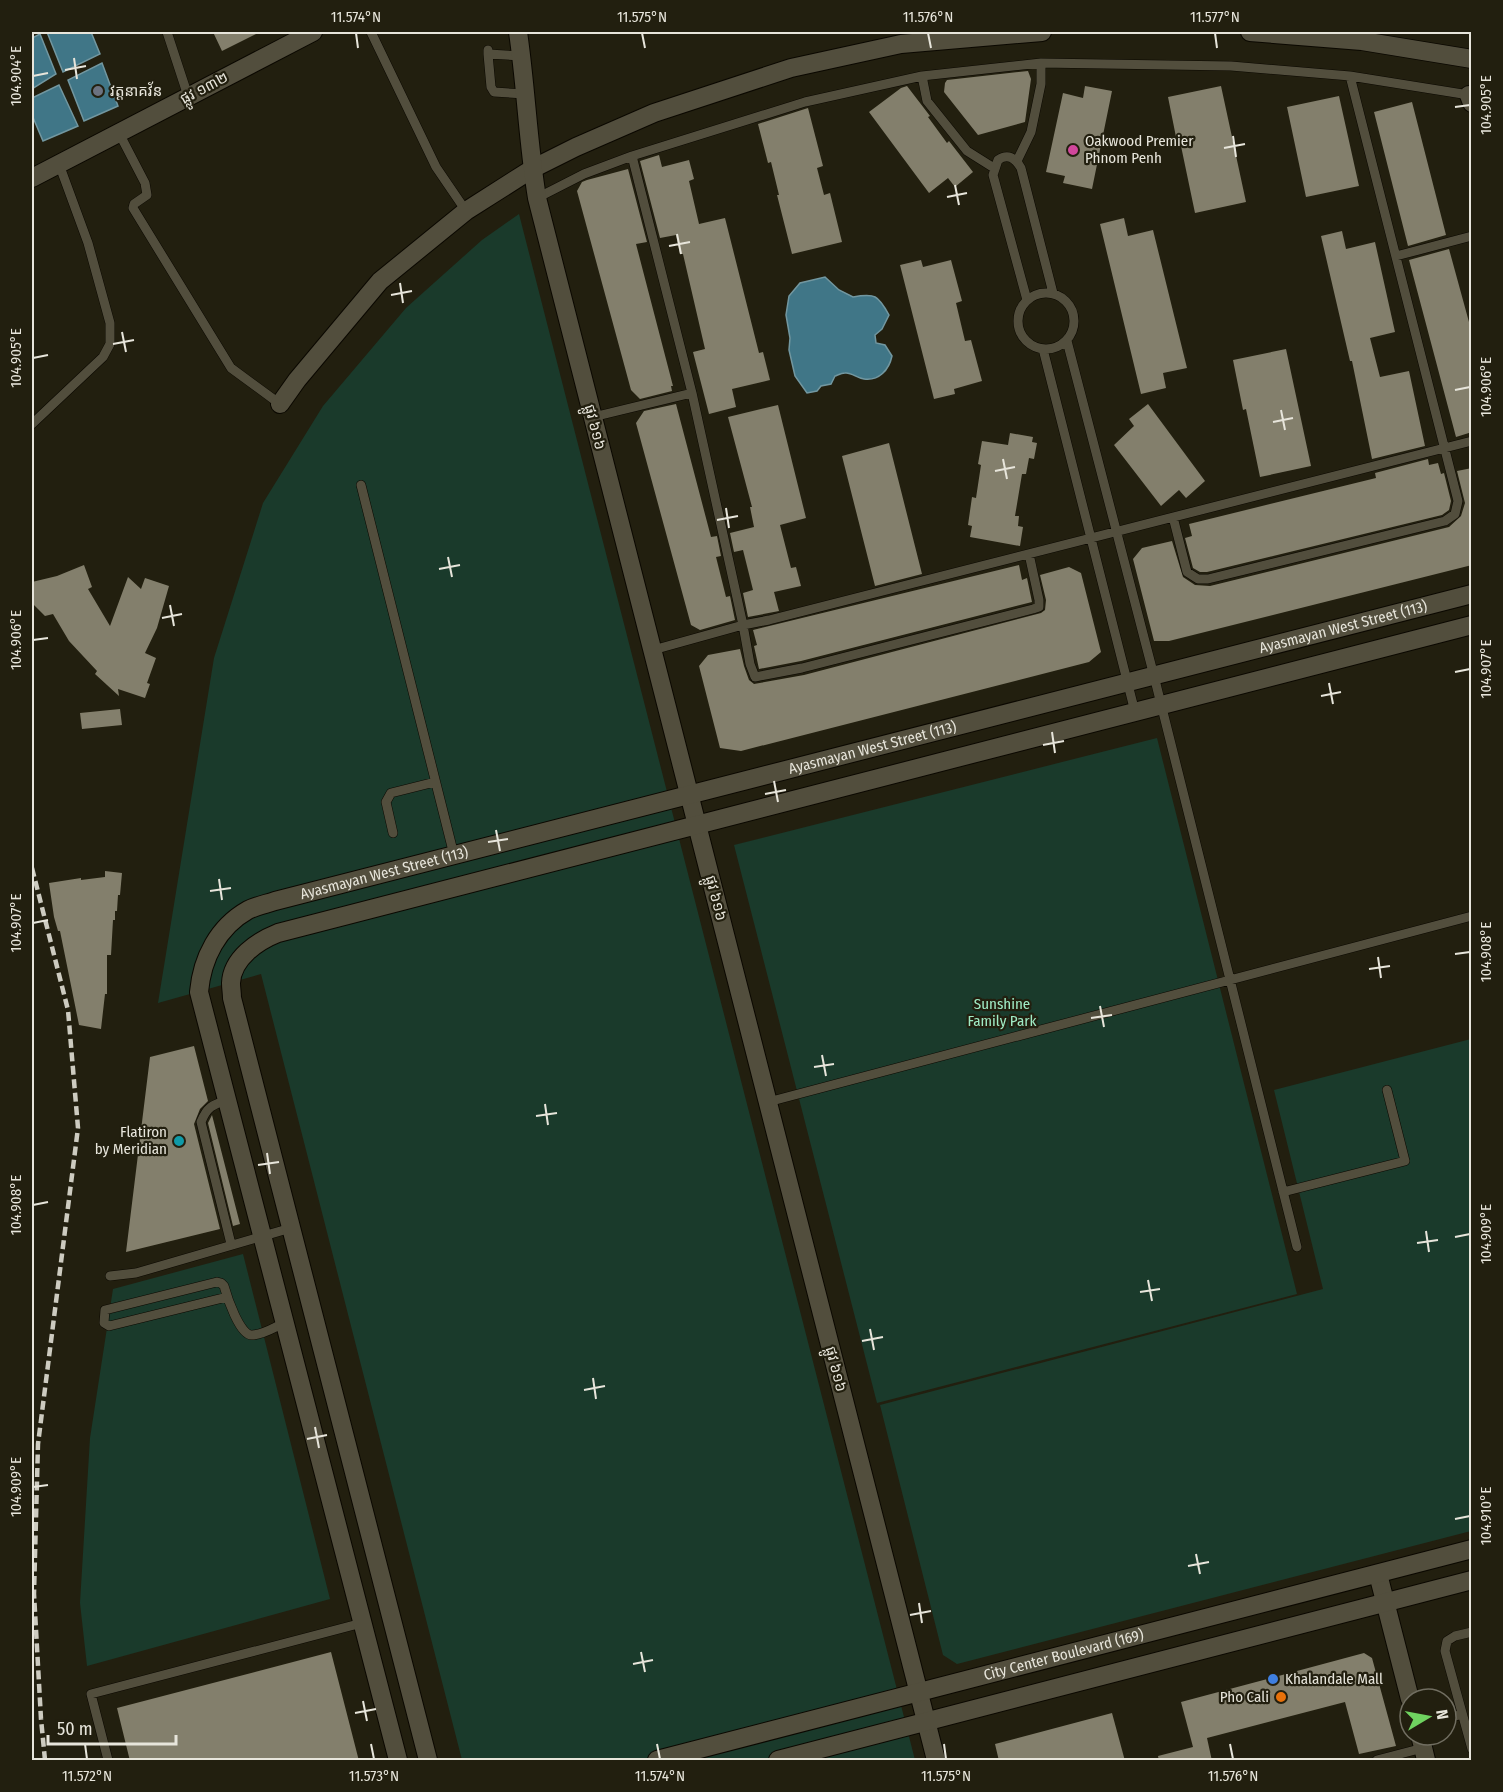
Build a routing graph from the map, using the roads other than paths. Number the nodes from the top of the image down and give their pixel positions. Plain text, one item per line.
1 (167, 32) edge
2 (309, 32) edge
3 (371, 32) edge
4 (518, 32) edge
5 (1042, 32) edge
6 (1250, 32) edge
7 (901, 38) edge
8 (522, 56) junction
9 (1472, 59) edge
10 (1041, 63) junction
11 (922, 76) junction
12 (1350, 76) junction
13 (525, 94) junction
14 (188, 96) junction
15 (1470, 99) edge
16 (119, 132) junction
17 (632, 156) junction
18 (1017, 161) junction
19 (59, 164) junction
20 (994, 168) junction
21 (532, 169) junction
22 (32, 178) edge
23 (537, 198) junction
24 (466, 211) junction
25 (1472, 236) edge
26 (1396, 256) junction
27 (1053, 293) junction
28 (1027, 300) junction
29 (1067, 340) junction
30 (1043, 349) junction
31 (692, 393) junction
32 (280, 404) joint
33 (593, 417) junction
34 (32, 424) edge
35 (1472, 441) edge
36 (1444, 448) junction
37 (362, 485) dead end
38 (1173, 517) junction
39 (1116, 531) junction
40 (1091, 538) junction
41 (1029, 554) junction
42 (1472, 594) edge
43 (1411, 610) junction
44 (743, 625) junction
45 (1472, 625) edge
46 (1418, 639) junction
47 (653, 650) junction
48 (1154, 676) junction
49 (1128, 682) junction
50 (1161, 705) junction
51 (1011, 712) junction
52 (1135, 712) junction
53 (1018, 742) junction
54 (435, 782) junction
55 (690, 795) junction
56 (697, 825) junction
57 (393, 833) dead end
58 (454, 855) junction
59 (461, 886) junction
60 (1472, 916) edge
61 (1230, 981) junction
62 (1387, 1090) dead end
63 (226, 1100) junction
64 (768, 1102) junction
65 (1283, 1192) junction
66 (291, 1228) junction
67 (262, 1236) junction
68 (231, 1244) junction
69 (1297, 1247) dead end
70 (110, 1276) dead end
71 (227, 1297) junction
72 (314, 1314) junction
73 (285, 1323) junction
74 (1472, 1550) edge
75 (1378, 1574) junction
76 (381, 1578) junction
77 (1472, 1580) edge
78 (352, 1585) junction
79 (1386, 1602) junction
80 (362, 1623) junction
81 (1472, 1632) edge
82 (1407, 1687) edge
83 (919, 1692) junction
84 (1462, 1714) junction
85 (1458, 1715) edge
86 (926, 1722) junction
87 (1423, 1748) edge
88 (1472, 1749) edge
89 (108, 1761) edge
90 (398, 1761) edge
91 (428, 1761) edge
92 (657, 1761) edge
93 (778, 1761) edge
94 (936, 1761) edge
95 (1377, 1761) edge

1 - 14 lane
2 - 14 street, ផ្លូវ ១៣២
3 - 24 lane
4 - 8 street, ផ្លូវ ៦១៦
5 - 7 street
6 - 9 street
7 - 21 street
8 - 13 street, ផ្លូវ ៦១៦
8 - 13 lane
10 - 11 lane
10 - 12 lane
10 - 18 lane
11 - 17 lane
11 - 20 lane
12 - 15 lane
12 - 26 lane
13 - 21 street, ផ្លូវ ៦១៦
14 - 16 street, ផ្លូវ ១៣២
16 - 19 street, ផ្លូវ ១៣២
16 - 32 lane
17 - 23 lane
17 - 31 lane
18 - 20 lane
18 - 27 lane
19 - 22 street, ផ្លូវ ១៣២
19 - 34 lane
20 - 28 lane
21 - 23 street, ផ្លូវ ៦១៦
21 - 24 street
23 - 33 street, ផ្លូវ ៦១៦
24 - 32 street
25 - 26 lane
26 - 36 lane
27 - 28 lane
27 - 29 lane
28 - 30 lane
29 - 30 lane
29 - 39 lane
30 - 40 lane
31 - 33 lane
31 - 44 lane
33 - 47 street, ផ្លូវ ៦១៦
35 - 36 lane
36 - 38 lane
36 - 38 lane
37 - 54 lane
38 - 39 lane
39 - 40 lane
39 - 48 lane
40 - 41 lane
40 - 49 lane
41 - 44 lane
41 - 44 lane
42 - 43 street, Ayasmayan West Street (113)
43 - 46 street
43 - 48 street, Ayasmayan West Street (113)
44 - 47 lane
45 - 46 street, Ayasmayan West Street (113)
46 - 50 street, Ayasmayan West Street (113)
47 - 55 street, ផ្លូវ ៦១៦
48 - 49 street, Ayasmayan West Street (113)
48 - 50 lane
49 - 51 street, Ayasmayan West Street (113)
49 - 52 lane
50 - 52 street, Ayasmayan West Street (113)
50 - 61 lane
51 - 53 street
51 - 55 street, Ayasmayan West Street (113)
52 - 53 street, Ayasmayan West Street (113)
53 - 56 street, Ayasmayan West Street (113)
54 - 57 lane
54 - 58 lane
55 - 56 street, ផ្លូវ ៦១៦
55 - 58 street, Ayasmayan West Street (113)
56 - 59 street, Ayasmayan West Street (113)
56 - 64 street, ផ្លូវ ៦១៦
58 - 59 street
58 - 63 street, Ayasmayan West Street (113)
59 - 66 street, Ayasmayan West Street (113)
60 - 61 lane
61 - 64 lane
61 - 65 lane
62 - 65 lane
63 - 67 street, Ayasmayan West Street (113)
63 - 68 lane
64 - 83 street, ផ្លូវ ៦១៦
65 - 69 lane
66 - 67 lane
66 - 72 street
67 - 68 lane
67 - 73 street, Ayasmayan West Street (113)
68 - 70 lane
71 - 71 lane
71 - 73 lane
72 - 73 street
72 - 76 street
73 - 78 street, Ayasmayan West Street (113)
74 - 75 street, City Center Boulevard (169)
75 - 79 street
75 - 83 street, City Center Boulevard (169)
76 - 78 street
76 - 91 street
77 - 79 street, City Center Boulevard (169)
78 - 80 street, Ayasmayan West Street (113)
79 - 82 street
79 - 86 street, City Center Boulevard (169)
80 - 89 lane
80 - 90 street, Ayasmayan West Street (113)
81 - 84 lane
83 - 86 street, ផ្លូវ ៦១៦
83 - 92 street, City Center Boulevard (169)
84 - 85 lane
84 - 88 lane
86 - 93 street, City Center Boulevard (169)
86 - 94 street, ផ្លូវ ៦១៦
87 - 95 lane

